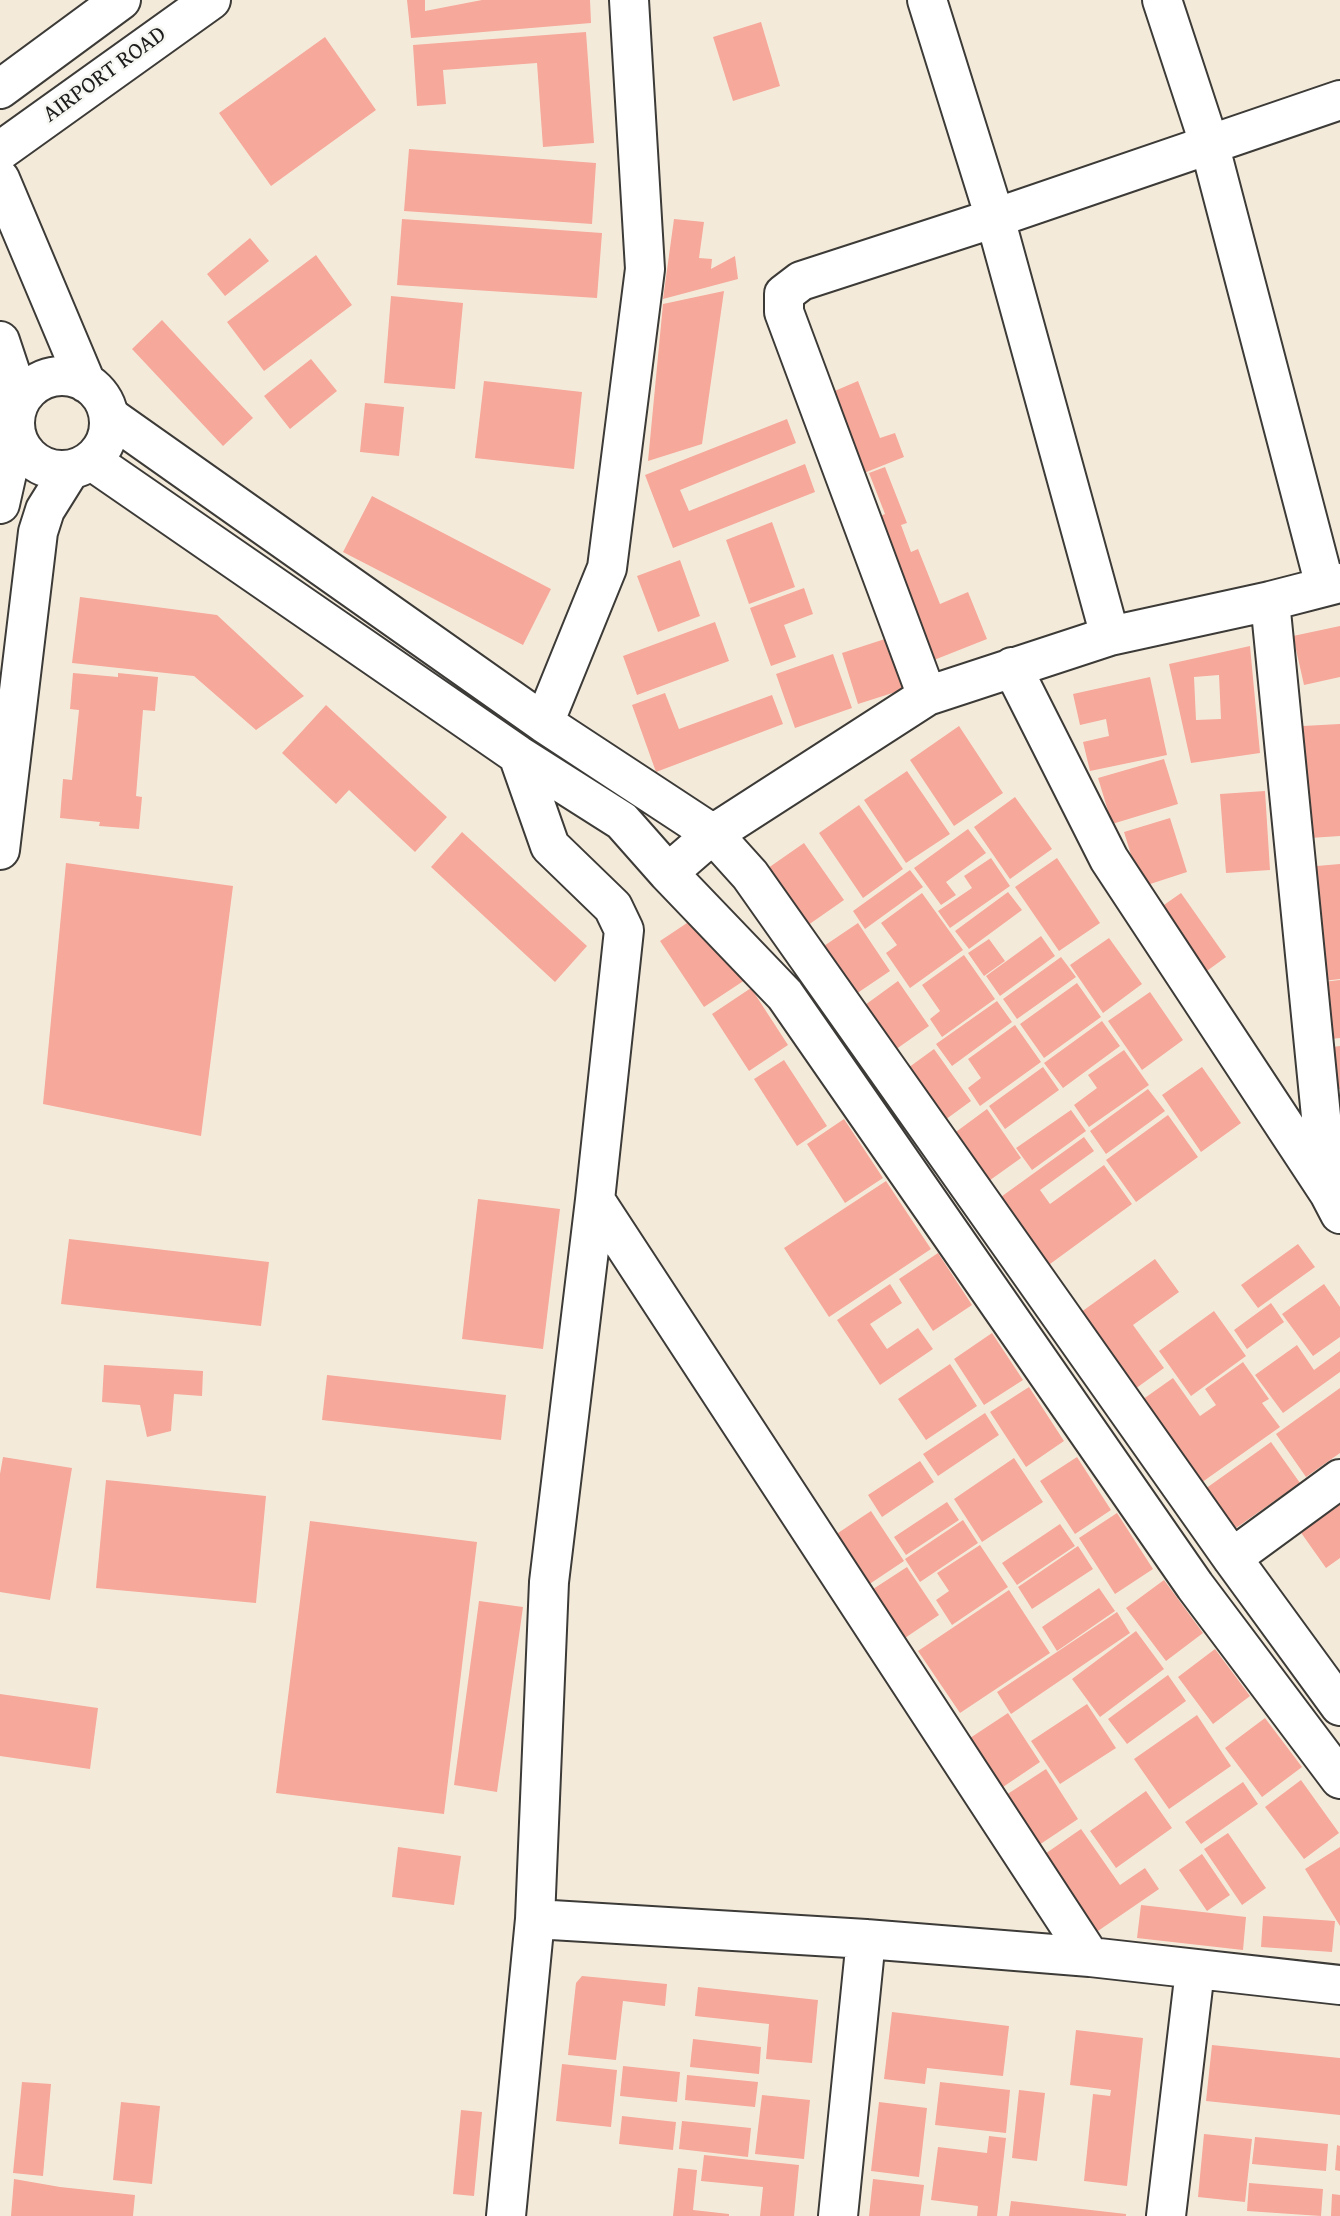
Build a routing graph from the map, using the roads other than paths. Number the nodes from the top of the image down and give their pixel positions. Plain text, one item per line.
1 (211, 0) edge
2 (629, 0) edge
3 (927, 0) edge
4 (1162, 0) edge
5 (95, 7) edge
6 (0, 89) edge
7 (1340, 100) edge
8 (1209, 143) junction
9 (0, 150) edge
10 (0, 178) edge
11 (995, 218) junction
12 (0, 341) edge
13 (86, 383) junction
14 (109, 416) junction
15 (18, 417) junction
16 (81, 465) junction
17 (0, 504) edge
18 (1332, 585) edge
19 (1270, 601) junction
20 (1110, 636) junction
21 (1012, 667) junction
22 (927, 696) junction
23 (544, 723) junction
24 (518, 755) junction
25 (713, 834) junction
26 (0, 850) edge
27 (668, 873) junction
28 (596, 1200) junction
29 (1334, 1204) edge
30 (1340, 1479) edge
31 (1232, 1558) junction
32 (1340, 1706) edge
33 (1340, 1779) edge
34 (535, 1919) junction
35 (866, 1939) junction
36 (1090, 1957) junction
37 (1195, 1970) junction
38 (1340, 1986) edge
39 (506, 2216) edge
40 (838, 2216) edge
41 (1166, 2216) edge

1 - 9 street, AIRPORT ROAD
2 - 23 street
3 - 11 street
4 - 8 street
5 - 6 street
7 - 8 street
8 - 11 street
8 - 18 street
10 - 13 street
11 - 20 street
11 - 22 street
12 - 15 street
13 - 14 street
13 - 15 street
14 - 16 street
14 - 23 street
15 - 16 street
15 - 17 street
16 - 24 street
16 - 26 street
18 - 19 street
19 - 20 street
19 - 29 street
20 - 21 street
21 - 22 street
21 - 29 street
22 - 25 street
23 - 25 street
24 - 27 street
24 - 28 street
25 - 27 street
25 - 31 street
27 - 33 street
28 - 34 street
28 - 36 street
30 - 31 street
31 - 32 street
34 - 35 street
34 - 39 street
35 - 36 street
35 - 40 street
36 - 37 street
37 - 38 street
37 - 41 street

